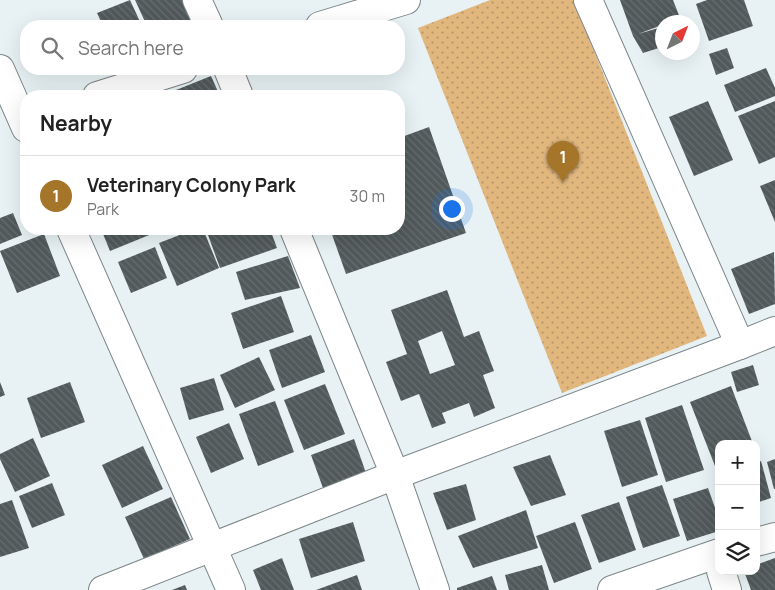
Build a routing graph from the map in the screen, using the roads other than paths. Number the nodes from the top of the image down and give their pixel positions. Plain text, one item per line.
1 (197, 0) edge
2 (406, 0) edge
3 (588, 0) edge
4 (206, 20) edge
5 (340, 20) edge
6 (0, 69) edge
7 (164, 75) edge
8 (230, 75) edge
9 (116, 90) edge
10 (237, 90) edge
11 (20, 111) edge
12 (74, 235) edge
13 (296, 235) edge
14 (775, 331) edge
15 (740, 346) junction
16 (395, 475) junction
17 (775, 537) edge
18 (760, 541) edge
19 (212, 547) junction
20 (715, 561) edge
21 (723, 575) edge
22 (103, 590) edge
23 (231, 590) edge
24 (436, 590) edge
25 (612, 590) edge
26 (727, 590) edge

1 - 4 street
2 - 5 street
3 - 15 street
6 - 11 street
7 - 9 street
8 - 10 street
12 - 19 street
13 - 16 street
14 - 15 street
15 - 16 street
16 - 19 street
16 - 24 street
17 - 18 street
19 - 22 street
19 - 23 street
20 - 25 street
21 - 26 street

